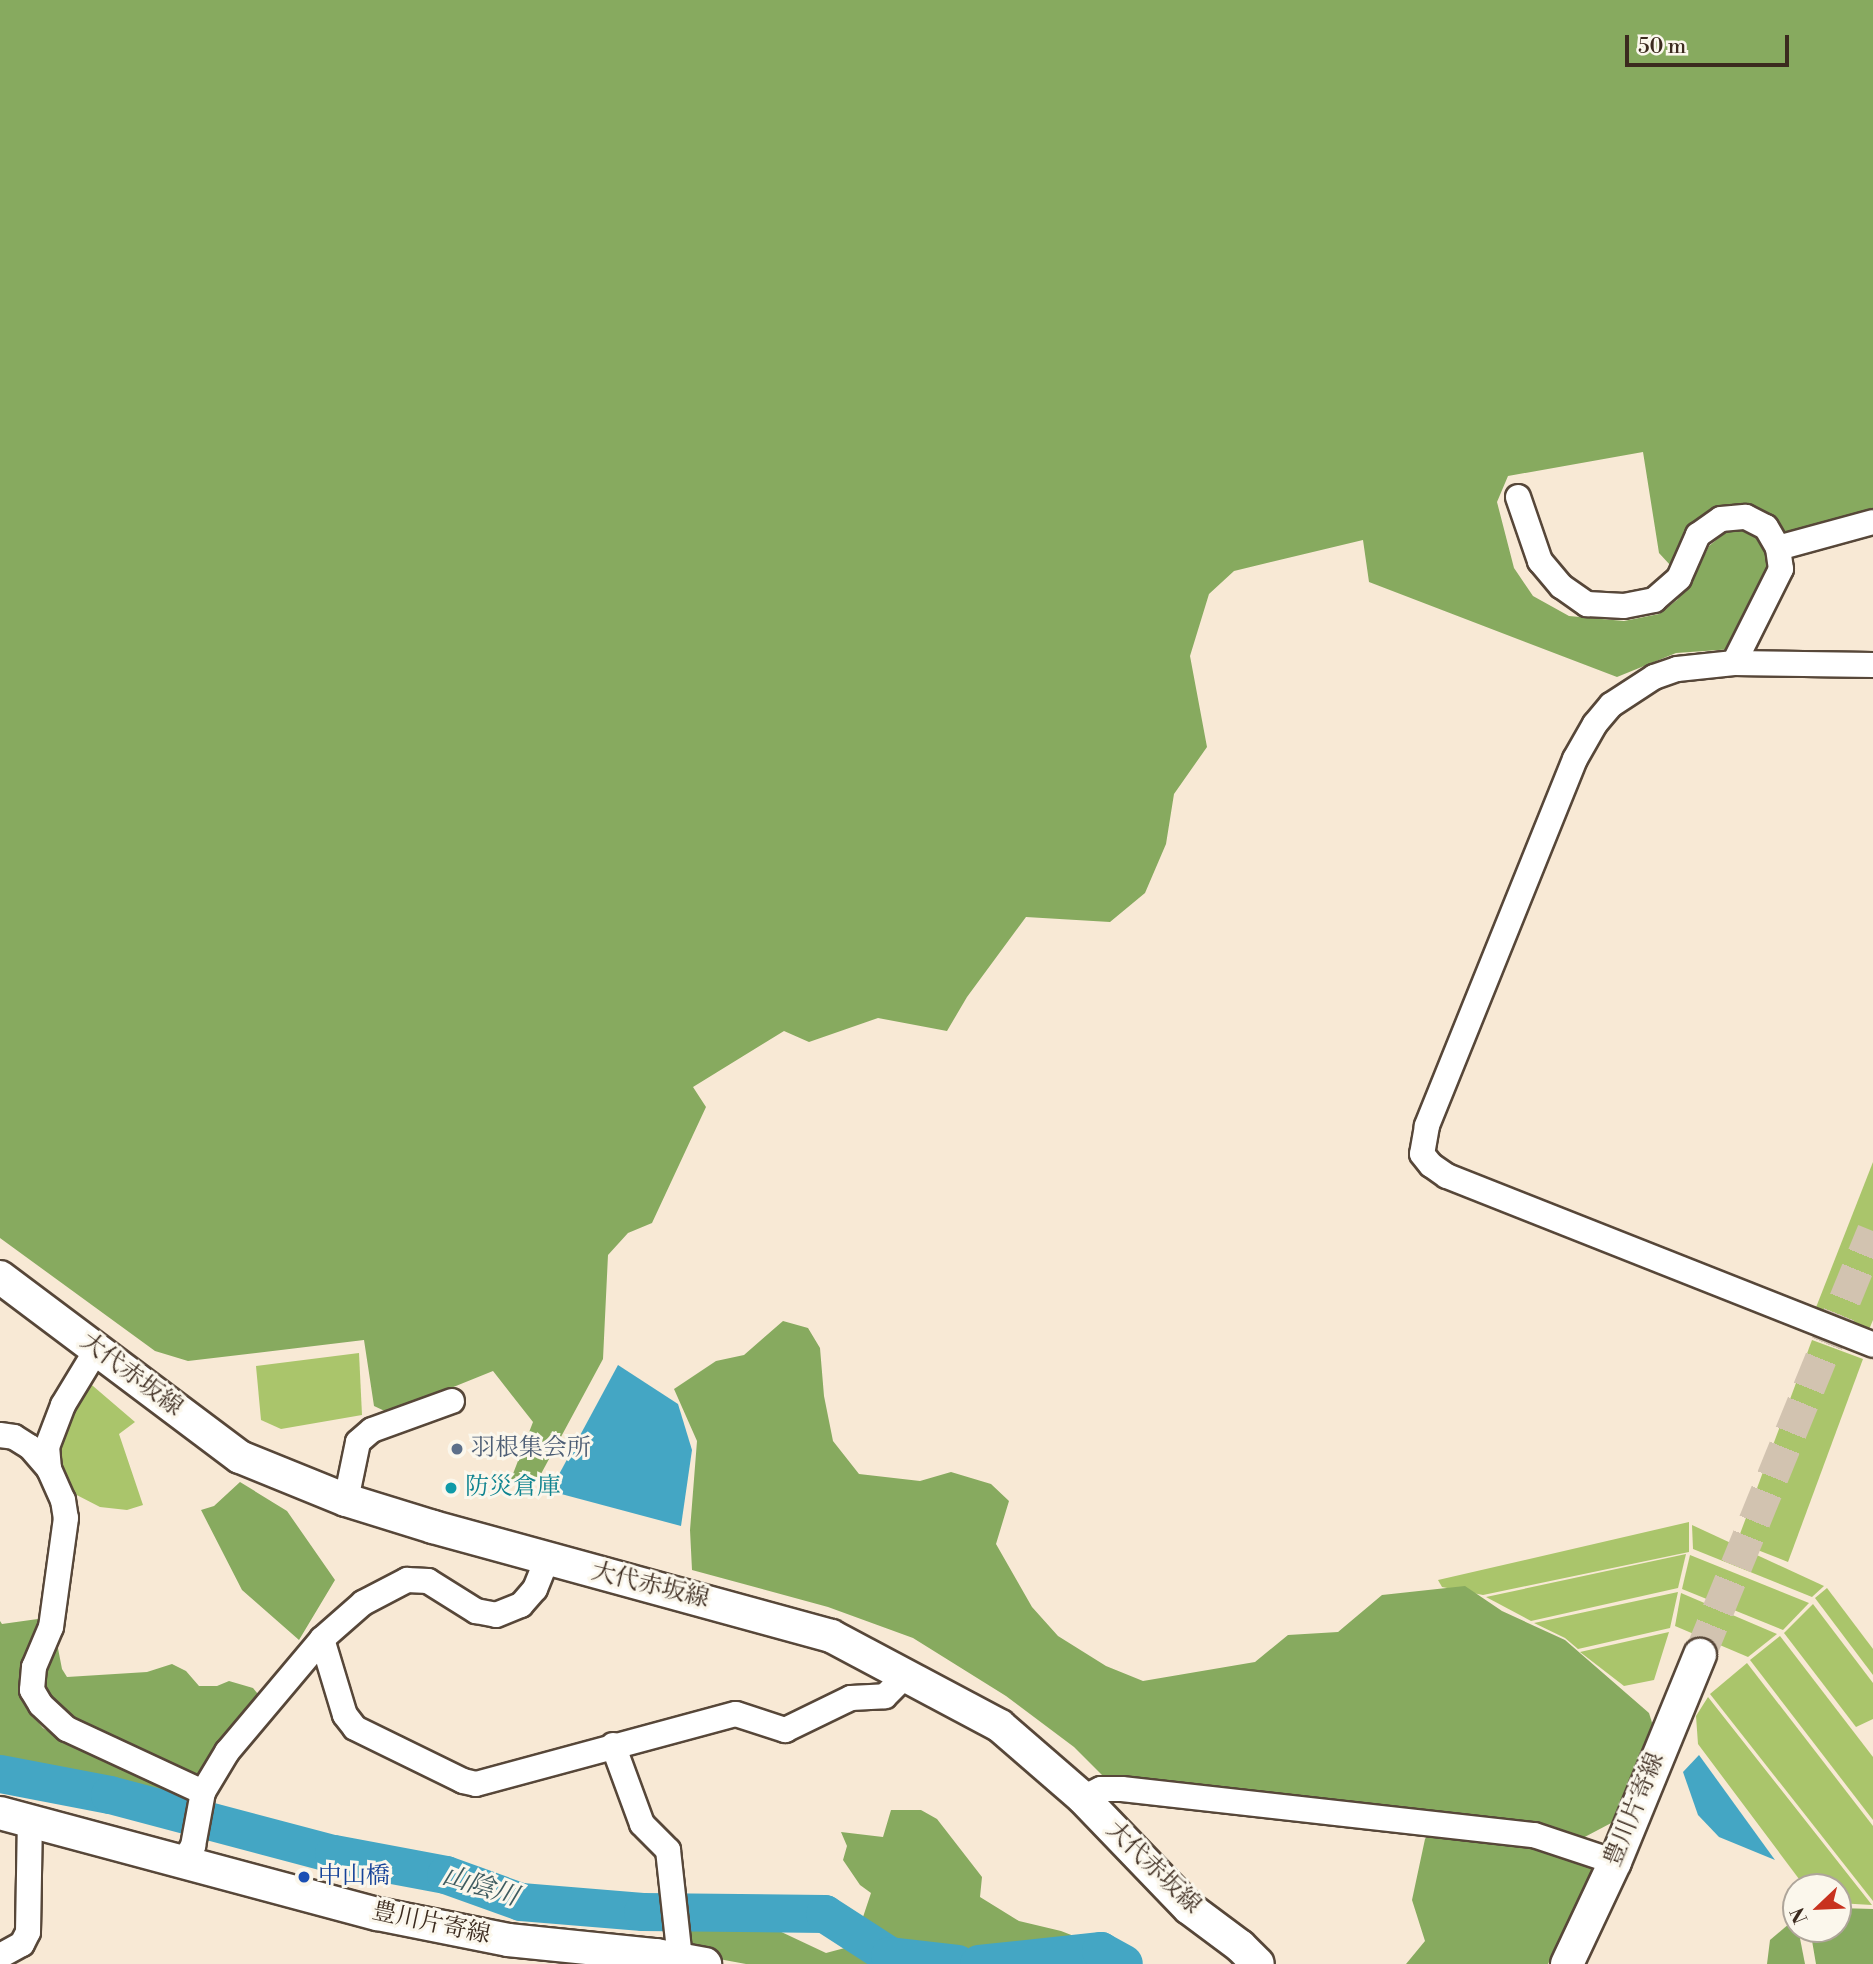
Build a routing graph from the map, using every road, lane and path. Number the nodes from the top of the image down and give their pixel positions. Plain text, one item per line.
1 (1518, 497) dead end
2 (1873, 522) edge
3 (1778, 548) junction
4 (1734, 663) junction
5 (1873, 665) edge
6 (0, 1277) edge
7 (1873, 1345) edge
8 (97, 1349) junction
9 (452, 1401) dead end
10 (0, 1435) edge
11 (49, 1469) junction
12 (346, 1500) junction
13 (547, 1559) junction
14 (322, 1639) junction
15 (1700, 1655) tunnel mouth
16 (906, 1675) junction
17 (613, 1745) junction
18 (202, 1796) junction
19 (1083, 1798) junction
20 (0, 1813) edge
21 (30, 1822) junction
22 (184, 1860) junction
23 (1615, 1862) junction
24 (0, 1956) edge
25 (692, 1962) edge
26 (1258, 1964) edge
27 (1567, 1964) edge

1 - 3 street
2 - 3 street
3 - 4 street
4 - 5 street
4 - 7 street
6 - 8 main road, 大代赤坂線
8 - 11 street
8 - 12 main road, 大代赤坂線
9 - 12 street
10 - 11 street
11 - 18 street
12 - 13 main road, 大代赤坂線
13 - 14 street
13 - 16 main road, 大代赤坂線
14 - 17 street
14 - 18 street
15 - 23 main road, 豊川片寄線
16 - 17 street
16 - 19 main road, 大代赤坂線
17 - 25 street
18 - 22 street
19 - 23 street
19 - 26 main road, 大代赤坂線
20 - 21 main road, 豊川片寄線
21 - 22 main road, 豊川片寄線
21 - 24 street
22 - 25 main road, 豊川片寄線
23 - 27 main road, 豊川片寄線

